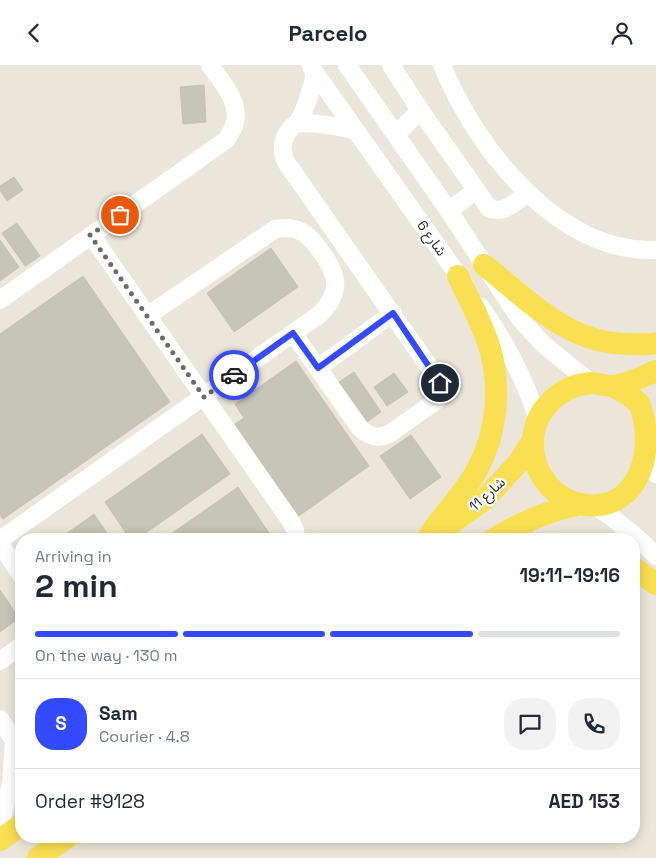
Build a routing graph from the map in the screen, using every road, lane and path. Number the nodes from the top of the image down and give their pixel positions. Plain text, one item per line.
1 (210, 65) edge
2 (347, 65) edge
3 (391, 65) edge
4 (442, 65) edge
5 (312, 69) edge
6 (420, 111) junction
7 (298, 123) junction
8 (356, 131) junction
9 (396, 135) junction
10 (476, 190) junction
11 (528, 193) junction
12 (448, 211) junction
13 (90, 235) junction
14 (656, 250) edge
15 (484, 265) junction
16 (458, 276) junction
17 (0, 300) edge
18 (393, 313) junction
19 (147, 316) junction
20 (293, 333) junction
21 (656, 343) edge
22 (318, 368) junction
23 (656, 371) edge
24 (602, 384) junction
25 (204, 397) junction
26 (535, 430) junction
27 (655, 459) edge
28 (587, 505) junction
29 (295, 533) edge
30 (432, 533) edge
31 (437, 533) edge
32 (505, 533) edge
33 (633, 533) edge
34 (640, 539) edge
35 (0, 540) edge
36 (0, 544) edge
37 (656, 556) edge
38 (15, 566) edge
39 (640, 572) edge
40 (656, 584) edge
41 (15, 650) edge
42 (0, 661) edge
43 (0, 719) edge
44 (15, 738) edge
45 (15, 758) edge
46 (0, 825) edge
47 (15, 830) edge
48 (0, 841) edge
49 (59, 843) edge
50 (38, 858) edge

1 - 13 street
2 - 9 street, شارع 6
3 - 6 street
4 - 11 street
5 - 7 street
5 - 8 street, شارع 6
6 - 9 street
6 - 10 street
7 - 8 street
7 - 18 street
8 - 16 street, شارع 6
9 - 12 street, شارع 6
10 - 11 street
10 - 12 street
11 - 14 street
12 - 15 street, شارع 6
13 - 17 street
13 - 19 street
15 - 21 main road
15 - 24 street, شارع 6
16 - 26 street, شارع 6
16 - 30 main road
18 - 22 street
18 - 22 street
19 - 20 street
19 - 25 street
20 - 22 street
20 - 25 street
23 - 24 main road
24 - 26 main road
24 - 27 main road
25 - 29 street
25 - 35 street
26 - 28 main road
26 - 31 main road, شارع 11
27 - 28 main road
28 - 32 main road
28 - 33 street
34 - 37 street
36 - 38 street
39 - 40 main road
41 - 42 street
43 - 44 street
45 - 46 street
47 - 48 main road
49 - 50 main road

